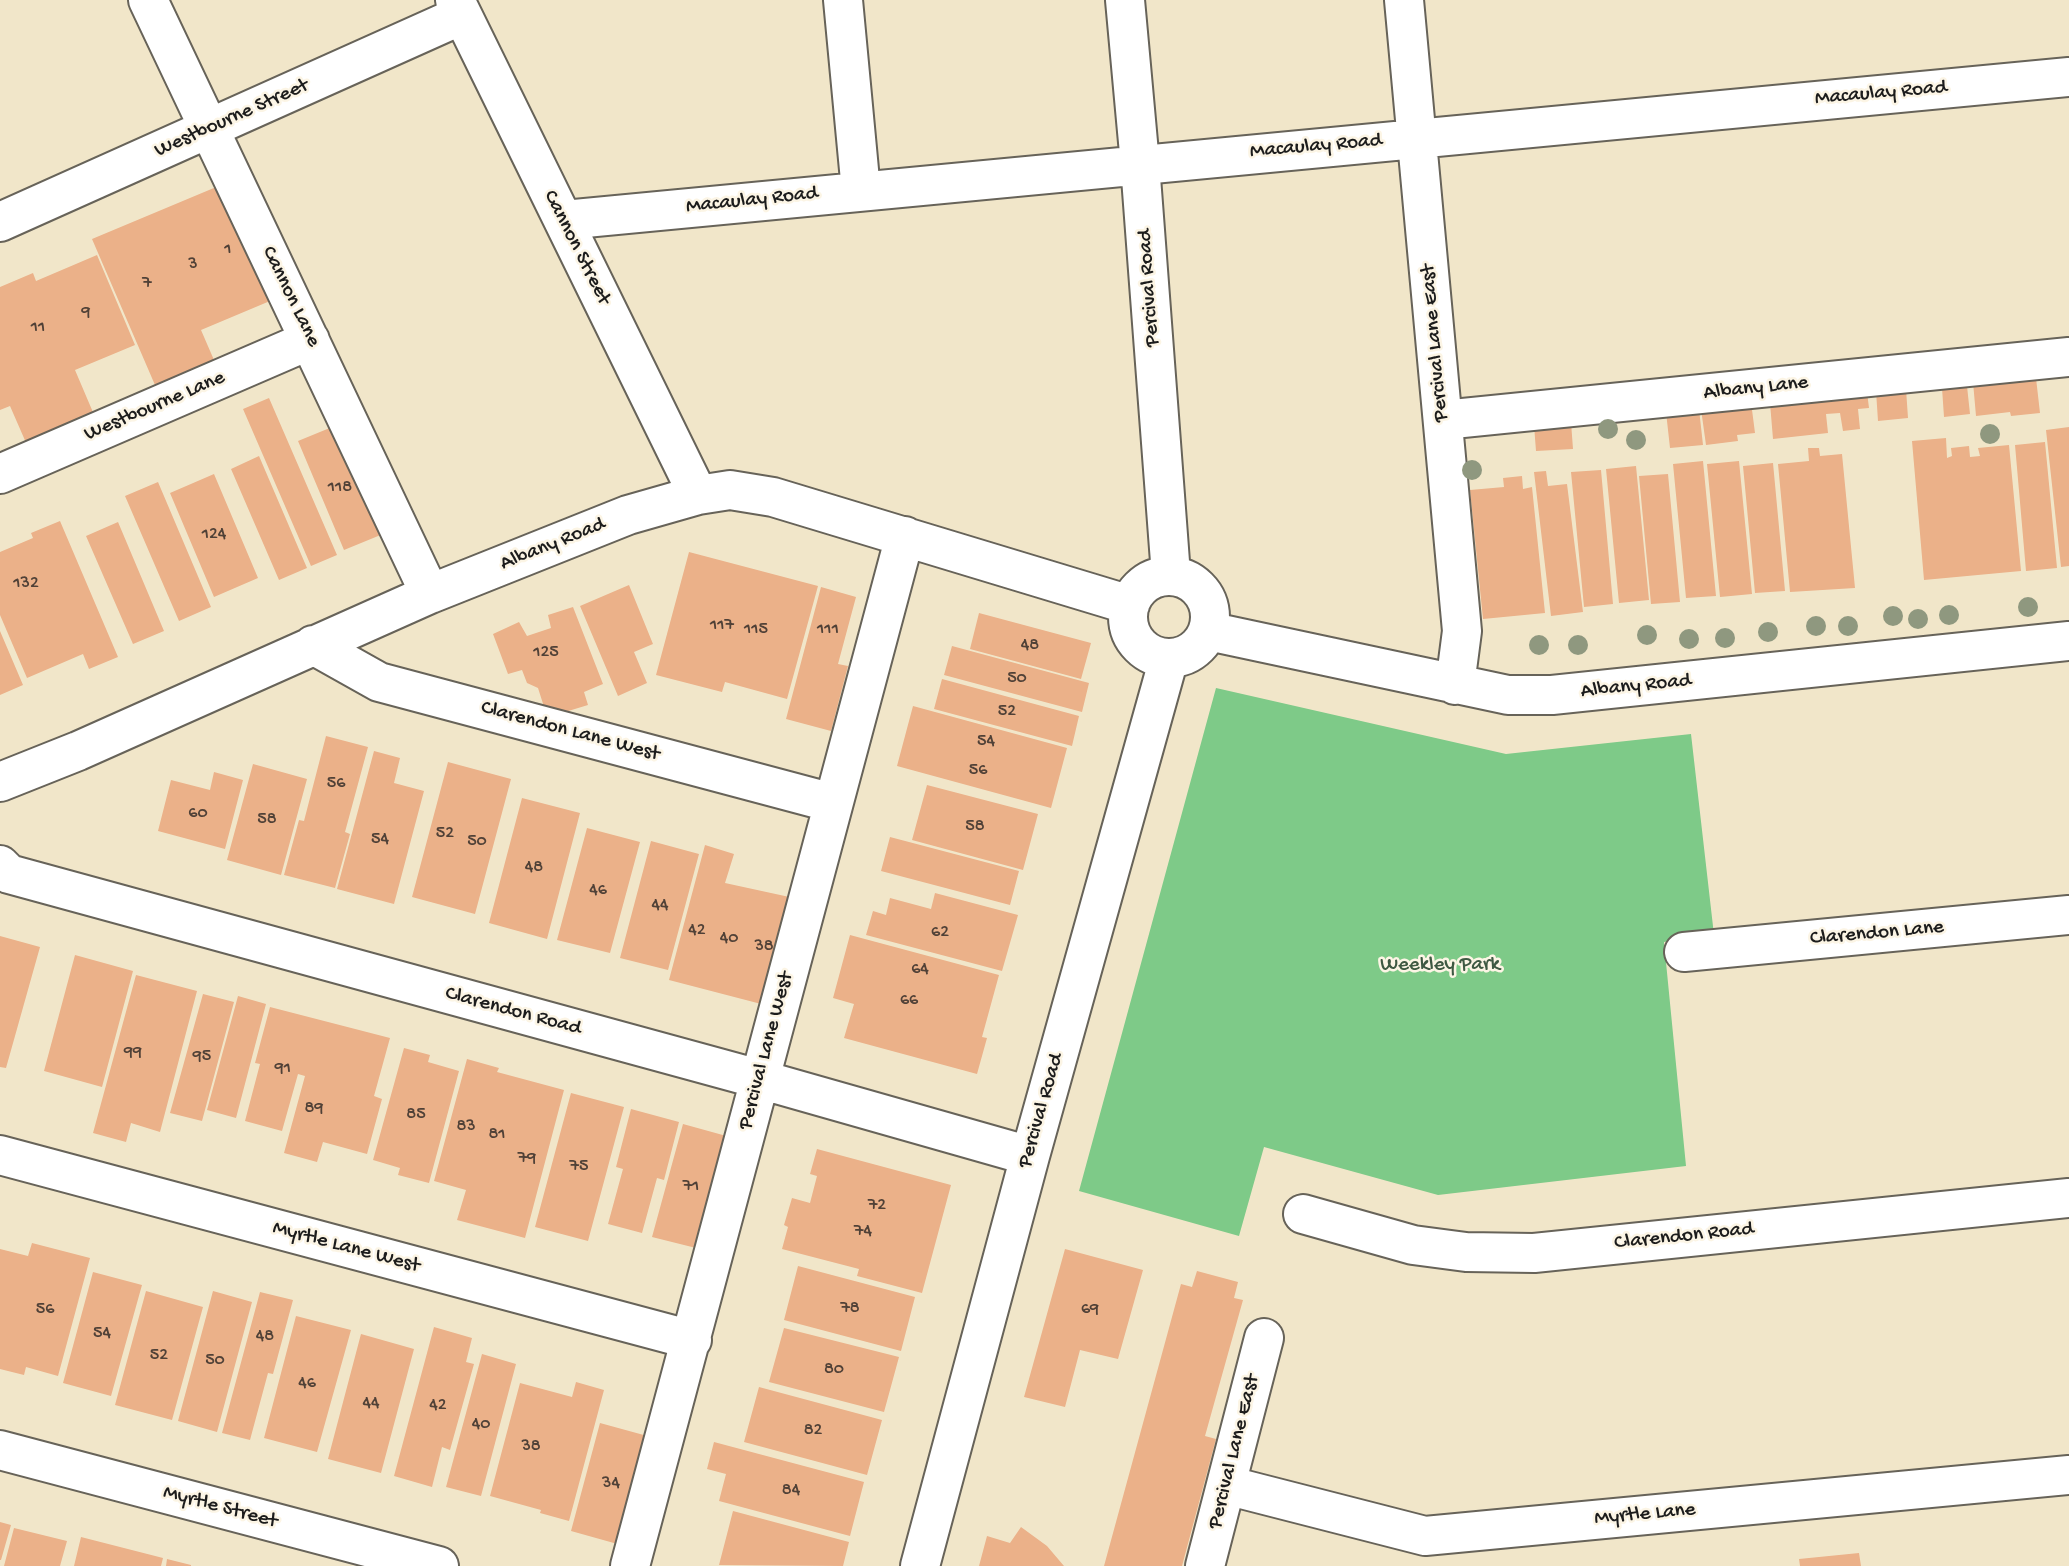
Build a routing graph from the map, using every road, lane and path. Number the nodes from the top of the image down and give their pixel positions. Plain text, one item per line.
1 (148, 0) edge
2 (843, 0) edge
3 (1125, 0) edge
4 (1404, 0) edge
5 (459, 8) edge
6 (2069, 77) edge
7 (210, 130) junction
8 (1417, 138) junction
9 (1140, 164) junction
10 (861, 191) junction
11 (564, 220) junction
12 (0, 222) edge
13 (310, 340) junction
14 (2069, 357) edge
15 (1443, 420) junction
16 (0, 474) edge
17 (698, 495) junction
18 (905, 536) junction
19 (1171, 576) junction
20 (430, 594) junction
21 (1130, 605) junction
22 (1208, 631) junction
23 (2069, 641) edge
24 (313, 645) junction
25 (1169, 658) junction
26 (1455, 685) junction
27 (0, 782) edge
28 (834, 803) junction
29 (0, 865) edge
30 (2069, 915) edge
31 (1684, 952) dead end
32 (760, 1079) junction
33 (0, 1155) edge
34 (1030, 1156) junction
35 (2069, 1198) edge
36 (1303, 1214) dead end
37 (1264, 1338) dead end
38 (692, 1340) junction
39 (0, 1450) edge
40 (2069, 1475) edge
41 (1226, 1485) junction
42 (439, 1566) edge
43 (630, 1566) edge
44 (920, 1566) edge
45 (1205, 1566) edge

1 - 7 street, Cannon Lane
2 - 10 street
3 - 9 street, Percival Road
4 - 8 street, Percival Lane East
5 - 7 street, Westbourne Street
5 - 11 street, Cannon Street
6 - 8 street, Macaulay Road
7 - 12 street, Westbourne Street
7 - 13 street, Cannon Lane
8 - 9 street, Macaulay Road
8 - 15 street, Percival Lane East
9 - 10 street, Macaulay Road
9 - 19 street, Percival Road
10 - 11 street, Macaulay Road
11 - 17 street, Cannon Street
13 - 16 street, Westbourne Lane
13 - 20 street, Cannon Lane
14 - 15 street, Albany Lane
15 - 26 street, Percival Lane East
17 - 18 street, Albany Road
17 - 20 street, Albany Road
18 - 21 street, Albany Road
18 - 28 street, Percival Lane West
19 - 21 street
19 - 22 street
20 - 24 street, Albany Road
21 - 25 street
22 - 25 street
22 - 26 street, Albany Road
23 - 26 street, Albany Road
24 - 27 street, Albany Road
24 - 28 street, Clarendon Lane West
25 - 34 street, Percival Road
28 - 32 street, Percival Lane West
29 - 32 street, Clarendon Road
30 - 31 street, Clarendon Lane
32 - 34 street, Clarendon Road
32 - 38 street, Percival Lane West
33 - 38 street, Myrtle Lane West
34 - 44 street, Percival Road
35 - 36 street, Clarendon Road
37 - 41 street, Percival Lane East
38 - 43 street, Percival Lane West
39 - 42 street, Myrtle Street
40 - 41 street, Myrtle Lane
41 - 45 street, Percival Lane East

